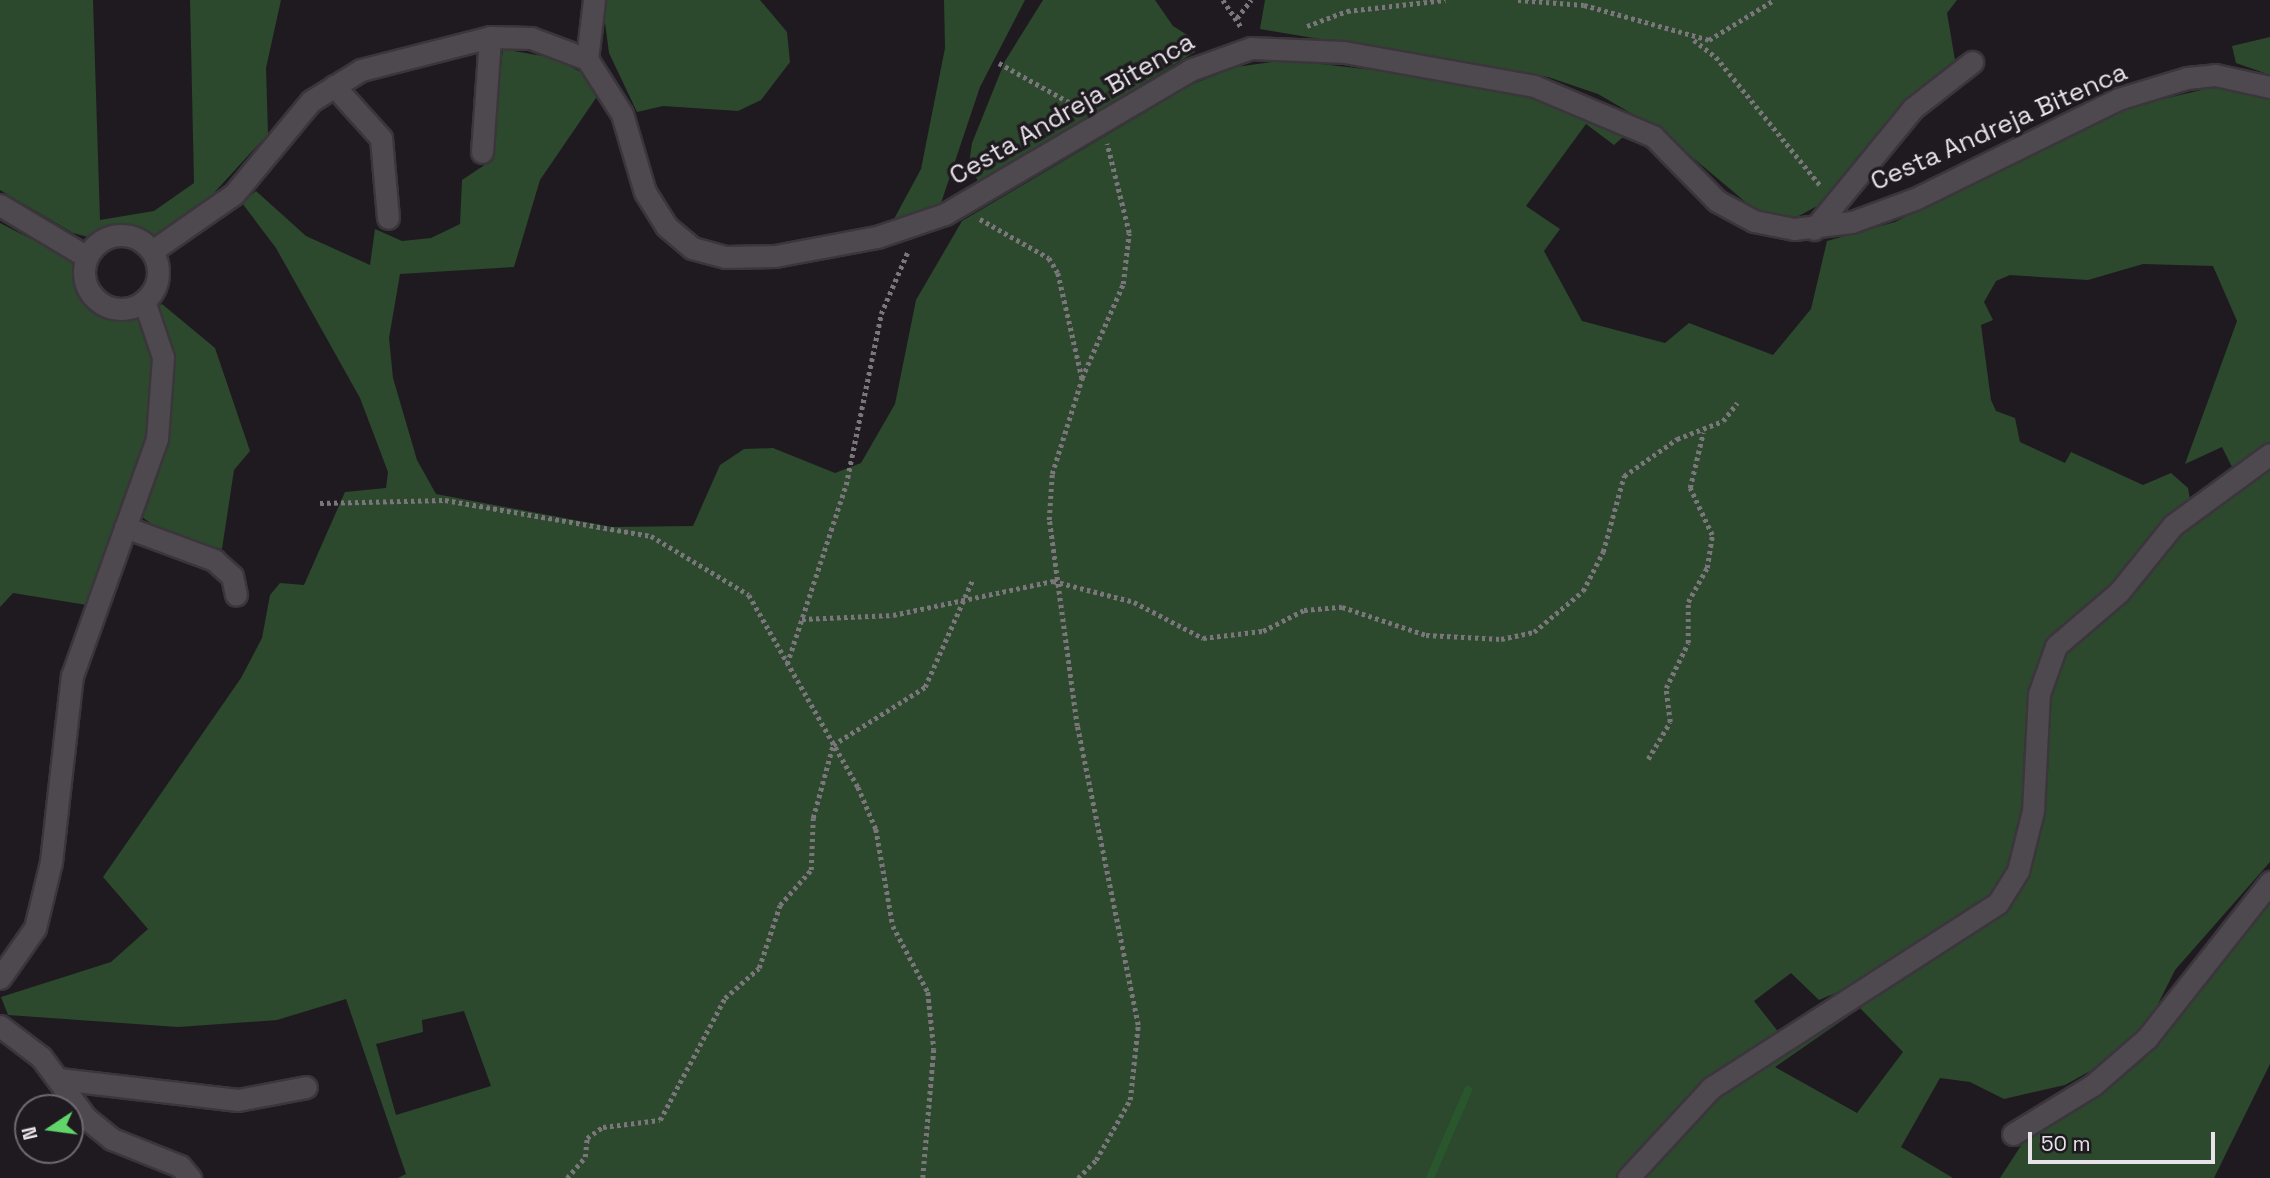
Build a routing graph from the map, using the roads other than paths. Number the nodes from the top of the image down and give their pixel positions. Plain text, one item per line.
1 (594, 0) edge
2 (491, 37) junction
3 (587, 59) junction
4 (1972, 62) dead end
5 (334, 86) junction
6 (2270, 87) edge
7 (482, 152) dead end
8 (0, 205) edge
9 (388, 218) dead end
10 (1814, 229) junction
11 (152, 251) junction
12 (87, 257) junction
13 (144, 301) junction
14 (2270, 454) edge
15 (125, 527) junction
16 (236, 595) dead end
17 (2270, 882) edge
18 (0, 978) edge
19 (0, 1026) edge
20 (60, 1079) junction
21 (306, 1087) dead end
22 (2013, 1134) dead end
23 (190, 1178) edge
24 (1628, 1178) edge

1 - 3 street
2 - 3 street
2 - 5 street
2 - 7 street
3 - 10 street, Cesta Andreja Bitenca
4 - 10 street
5 - 9 street
5 - 11 street
6 - 10 street, Cesta Andreja Bitenca
8 - 12 street
11 - 12 street
11 - 13 street
12 - 13 street
13 - 15 street
14 - 24 street
15 - 16 street
15 - 18 street
17 - 22 street
19 - 20 street
20 - 21 street
20 - 23 street

